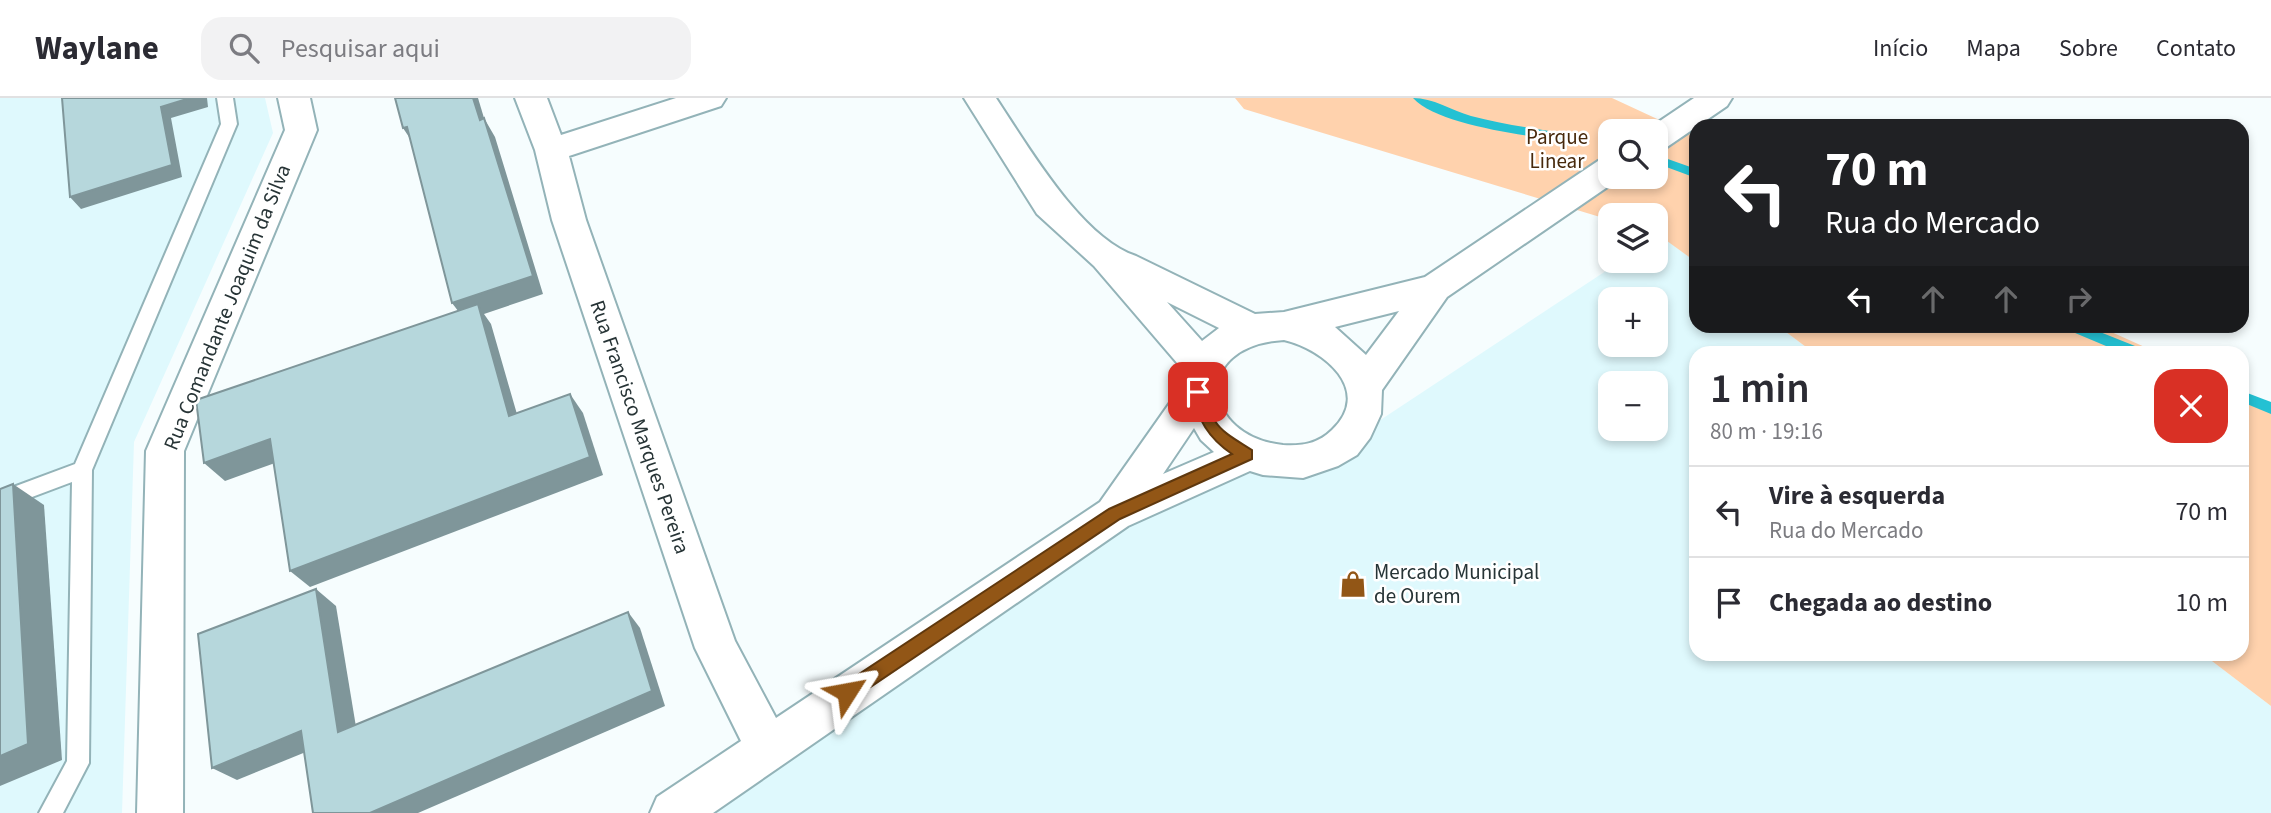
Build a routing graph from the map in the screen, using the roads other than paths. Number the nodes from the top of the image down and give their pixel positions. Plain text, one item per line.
1 (225, 98) edge
2 (295, 98) edge
3 (531, 98) edge
4 (710, 98) edge
5 (980, 98) edge
6 (1716, 98) edge
7 (1668, 131) edge
8 (551, 150) junction
9 (1598, 177) edge
10 (1106, 257) junction
11 (1435, 288) junction
12 (1268, 328) junction
13 (1200, 379) junction
14 (1364, 385) junction
15 (1246, 454) junction
16 (82, 470) junction
17 (0, 501) edge
18 (1114, 514) junction
19 (768, 748) junction
20 (50, 813) edge
21 (160, 813) edge
22 (673, 813) edge

1 - 16 lane
2 - 21 street, Rua Comandante Joaquim da Silva
3 - 8 street, Rua Francisco Marques Pereira
4 - 8 street
5 - 10 street
6 - 7 street
8 - 19 street, Rua Francisco Marques Pereira
9 - 11 street
10 - 12 street
10 - 13 street
11 - 12 street
11 - 14 street
12 - 13 street
12 - 14 street
13 - 15 street
13 - 18 street
14 - 15 street
15 - 18 street
16 - 17 lane
16 - 20 lane
18 - 19 street
19 - 22 street

